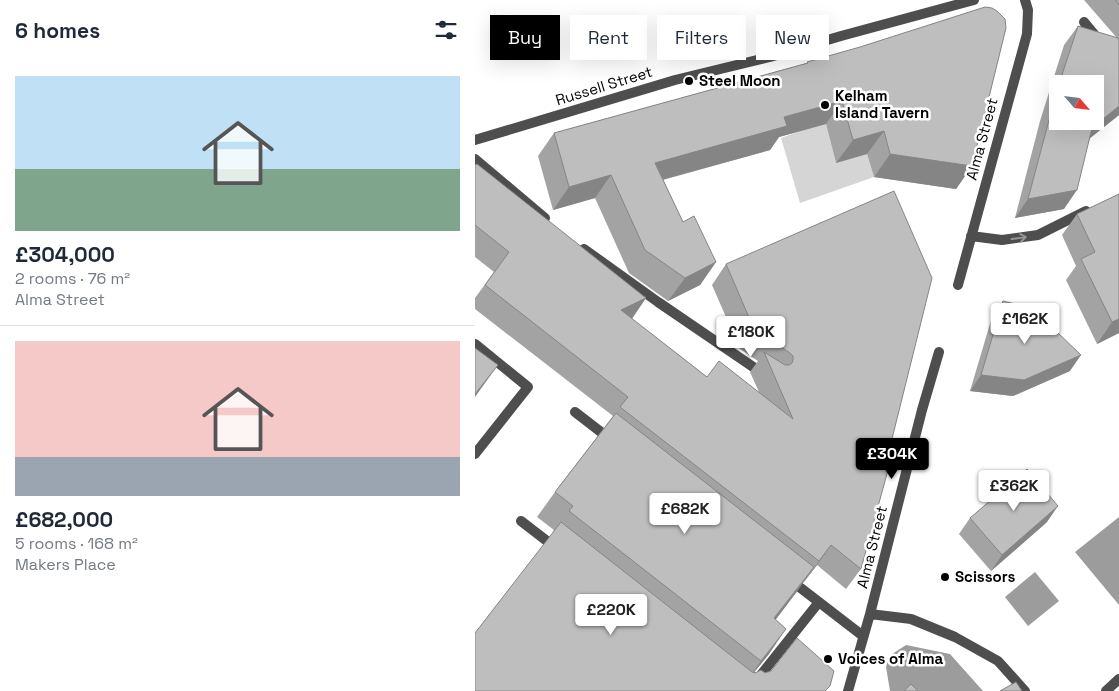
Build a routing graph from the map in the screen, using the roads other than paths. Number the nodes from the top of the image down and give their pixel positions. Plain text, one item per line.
1 (973, 0) edge
2 (1025, 0) edge
3 (1084, 22) dead end
4 (1102, 44) edge
5 (475, 140) edge
6 (475, 159) edge
7 (1095, 206) edge
8 (550, 223) edge
9 (971, 236) junction
10 (573, 241) edge
11 (958, 285) dead end
12 (475, 344) edge
13 (939, 352) dead end
14 (772, 379) edge
15 (575, 412) dead end
16 (617, 445) edge
17 (475, 454) edge
18 (521, 521) dead end
19 (568, 558) edge
20 (781, 573) edge
21 (819, 602) junction
22 (871, 614) junction
23 (863, 636) junction
24 (1119, 679) edge
25 (748, 691) edge
26 (848, 691) edge
27 (1025, 691) edge
28 (1106, 691) edge

1 - 5 street, Russell Street
2 - 9 street, Alma Street
3 - 4 street
6 - 8 street
9 -> 7 street
9 - 11 street, Alma Street
10 - 14 street
12 - 17 street
13 - 22 street, Alma Street
15 - 16 street
18 - 19 street
20 - 21 street
21 - 23 street
21 - 25 street
22 - 23 street, Alma Street
22 - 27 street
23 - 26 street, Alma Street
24 - 28 street

